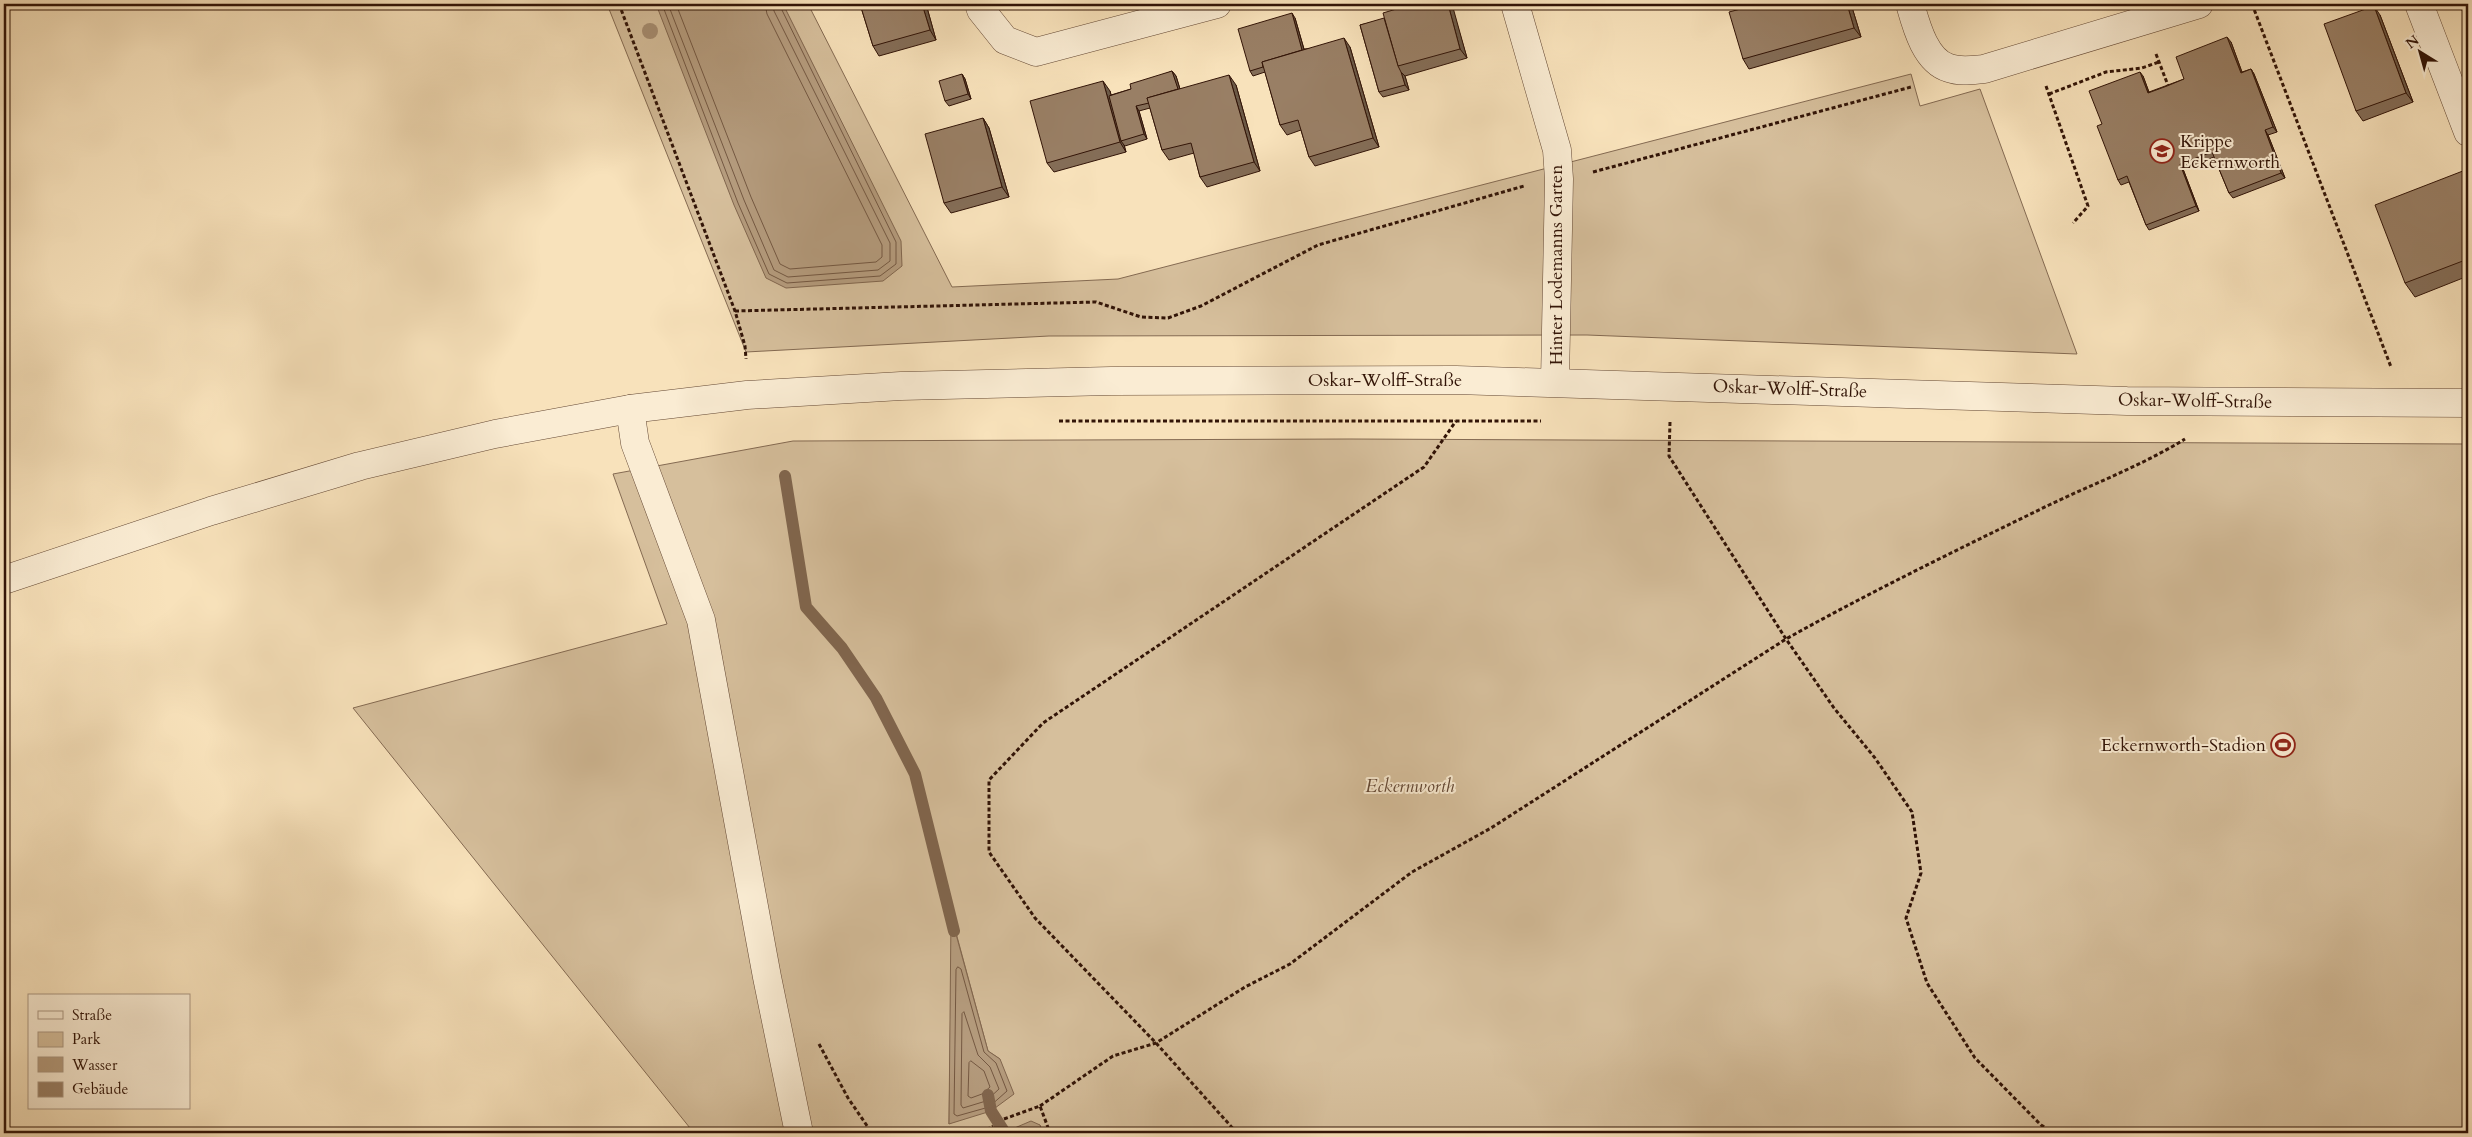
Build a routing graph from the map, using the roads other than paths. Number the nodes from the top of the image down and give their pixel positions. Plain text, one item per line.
1 (979, 4) edge
2 (1217, 4) edge
3 (1514, 4) edge
4 (1910, 4) edge
5 (2199, 4) edge
6 (2419, 4) edge
7 (2468, 132) edge
8 (1555, 381) junction
9 (2468, 403) edge
10 (630, 409) junction
11 (4, 580) edge
12 (800, 1133) edge

1 - 2 street
3 - 8 street, Hinter Lodemanns Garten
4 - 5 street
6 - 7 street
8 - 9 street, Oskar-Wolff-Straße
8 - 10 street, Oskar-Wolff-Straße
10 - 11 street, Oskar-Wolff-Straße
10 - 12 street

